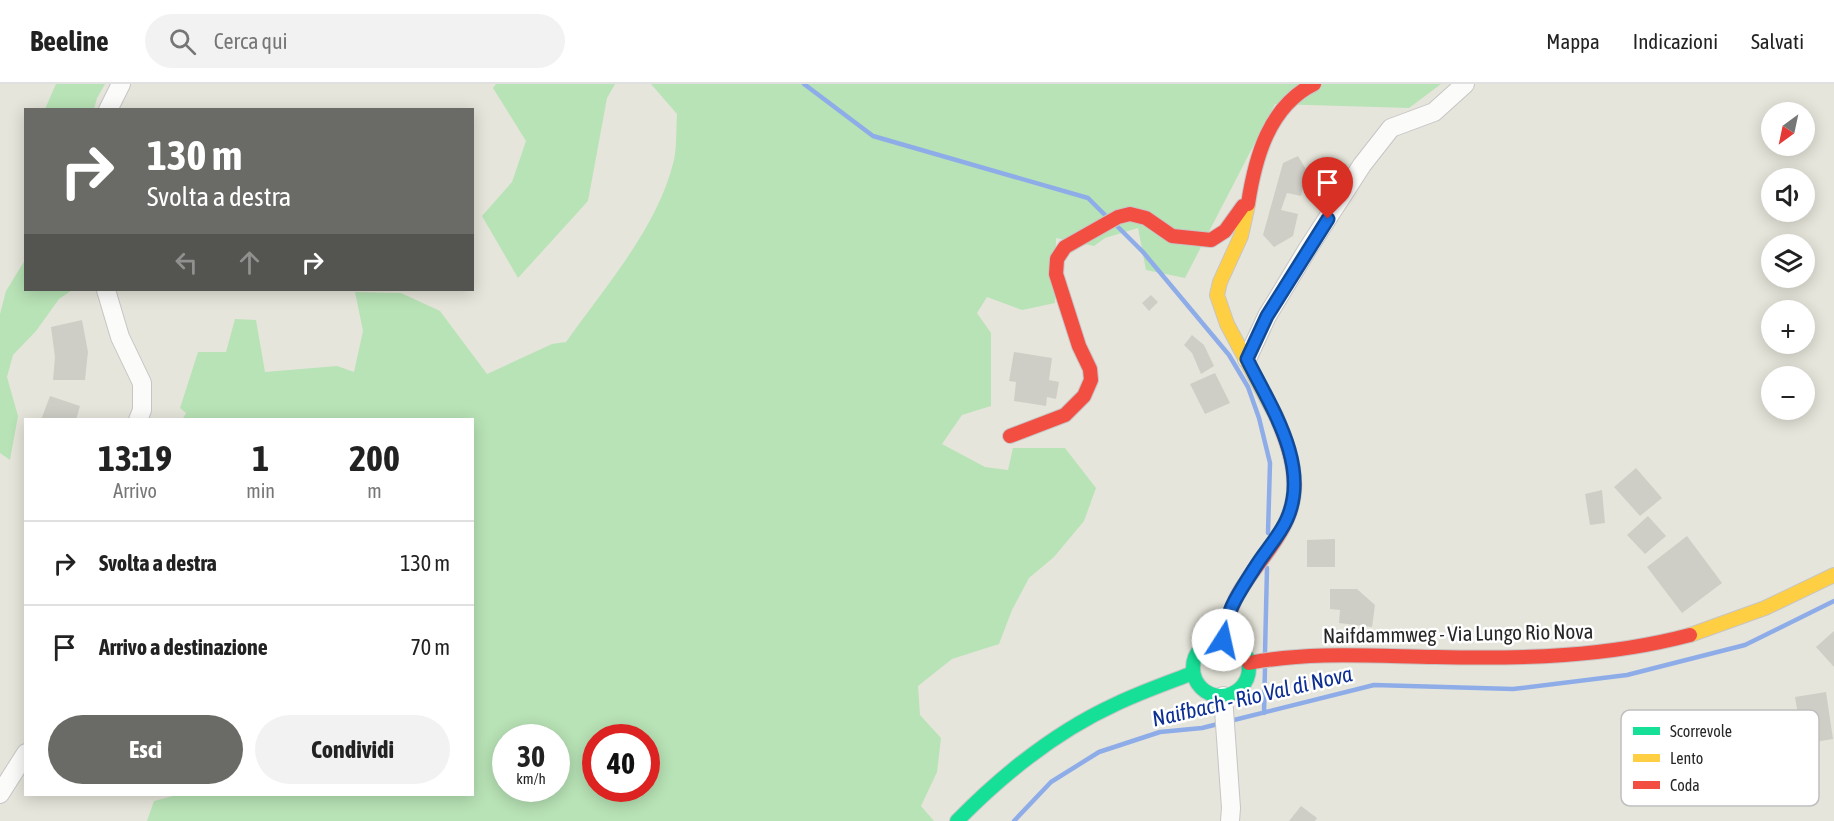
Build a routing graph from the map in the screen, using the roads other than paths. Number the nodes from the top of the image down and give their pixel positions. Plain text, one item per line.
1 (121, 84) edge
2 (1314, 84) edge
3 (1465, 84) edge
4 (109, 108) edge
5 (1249, 205) junction
6 (106, 291) edge
7 (1247, 359) junction
8 (139, 418) edge
9 (1010, 436) dead end
10 (1834, 575) edge
11 (1223, 640) junction
12 (1260, 661) junction
13 (1193, 673) junction
14 (1223, 705) junction
15 (24, 756) edge
16 (0, 794) edge
17 (957, 821) edge
18 (1230, 821) edge

1 - 4 street
2 - 5 street
3 - 7 street
5 - 7 street
5 - 9 street
6 - 8 street
7 - 11 street
10 - 12 street, Naifdammweg - Via Lungo Rio Nova
11 - 12 street
11 - 13 street
12 - 14 street
13 - 14 street
13 - 17 street
14 - 18 street
15 - 16 street

